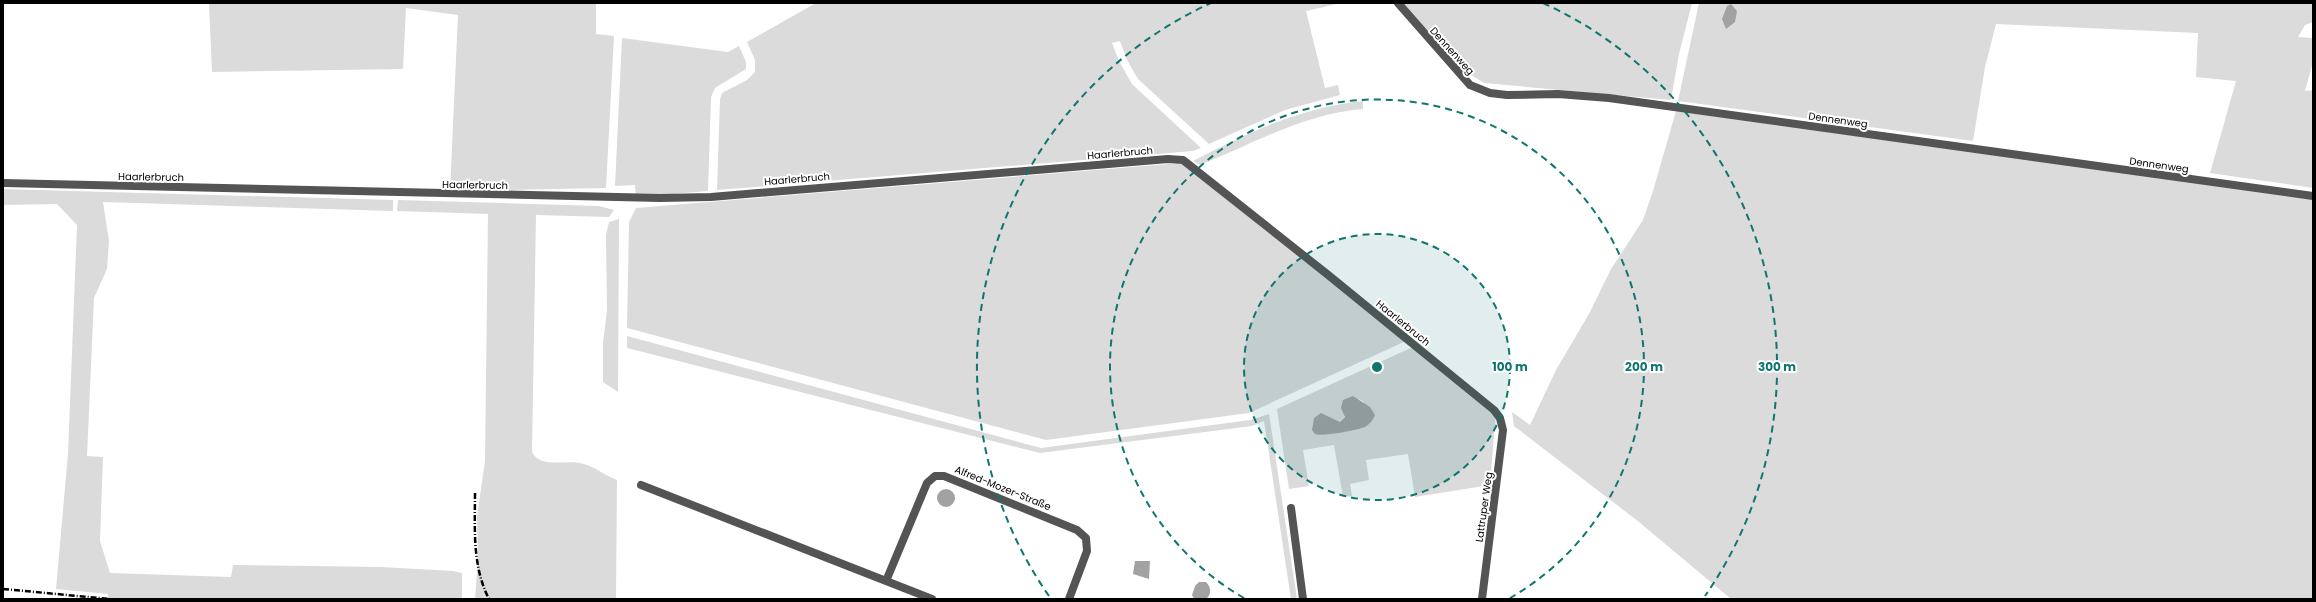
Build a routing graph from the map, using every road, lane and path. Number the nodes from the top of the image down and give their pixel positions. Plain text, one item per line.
1 (1398, 3) edge
2 (3, 183) edge
3 (2313, 196) edge
4 (1500, 418) joint
5 (641, 485) dead end
6 (1291, 508) dead end
7 (886, 581) junction
8 (932, 599) edge
9 (1069, 599) edge
10 (1304, 599) edge
11 (1482, 599) edge

1 - 3 street, Dennenweg
2 - 4 street, Haarlerbruch
4 - 11 street, Lattruper Weg
5 - 7 street
6 - 10 street
7 - 8 street
7 - 9 street, Alfred-Mozer-Straße

